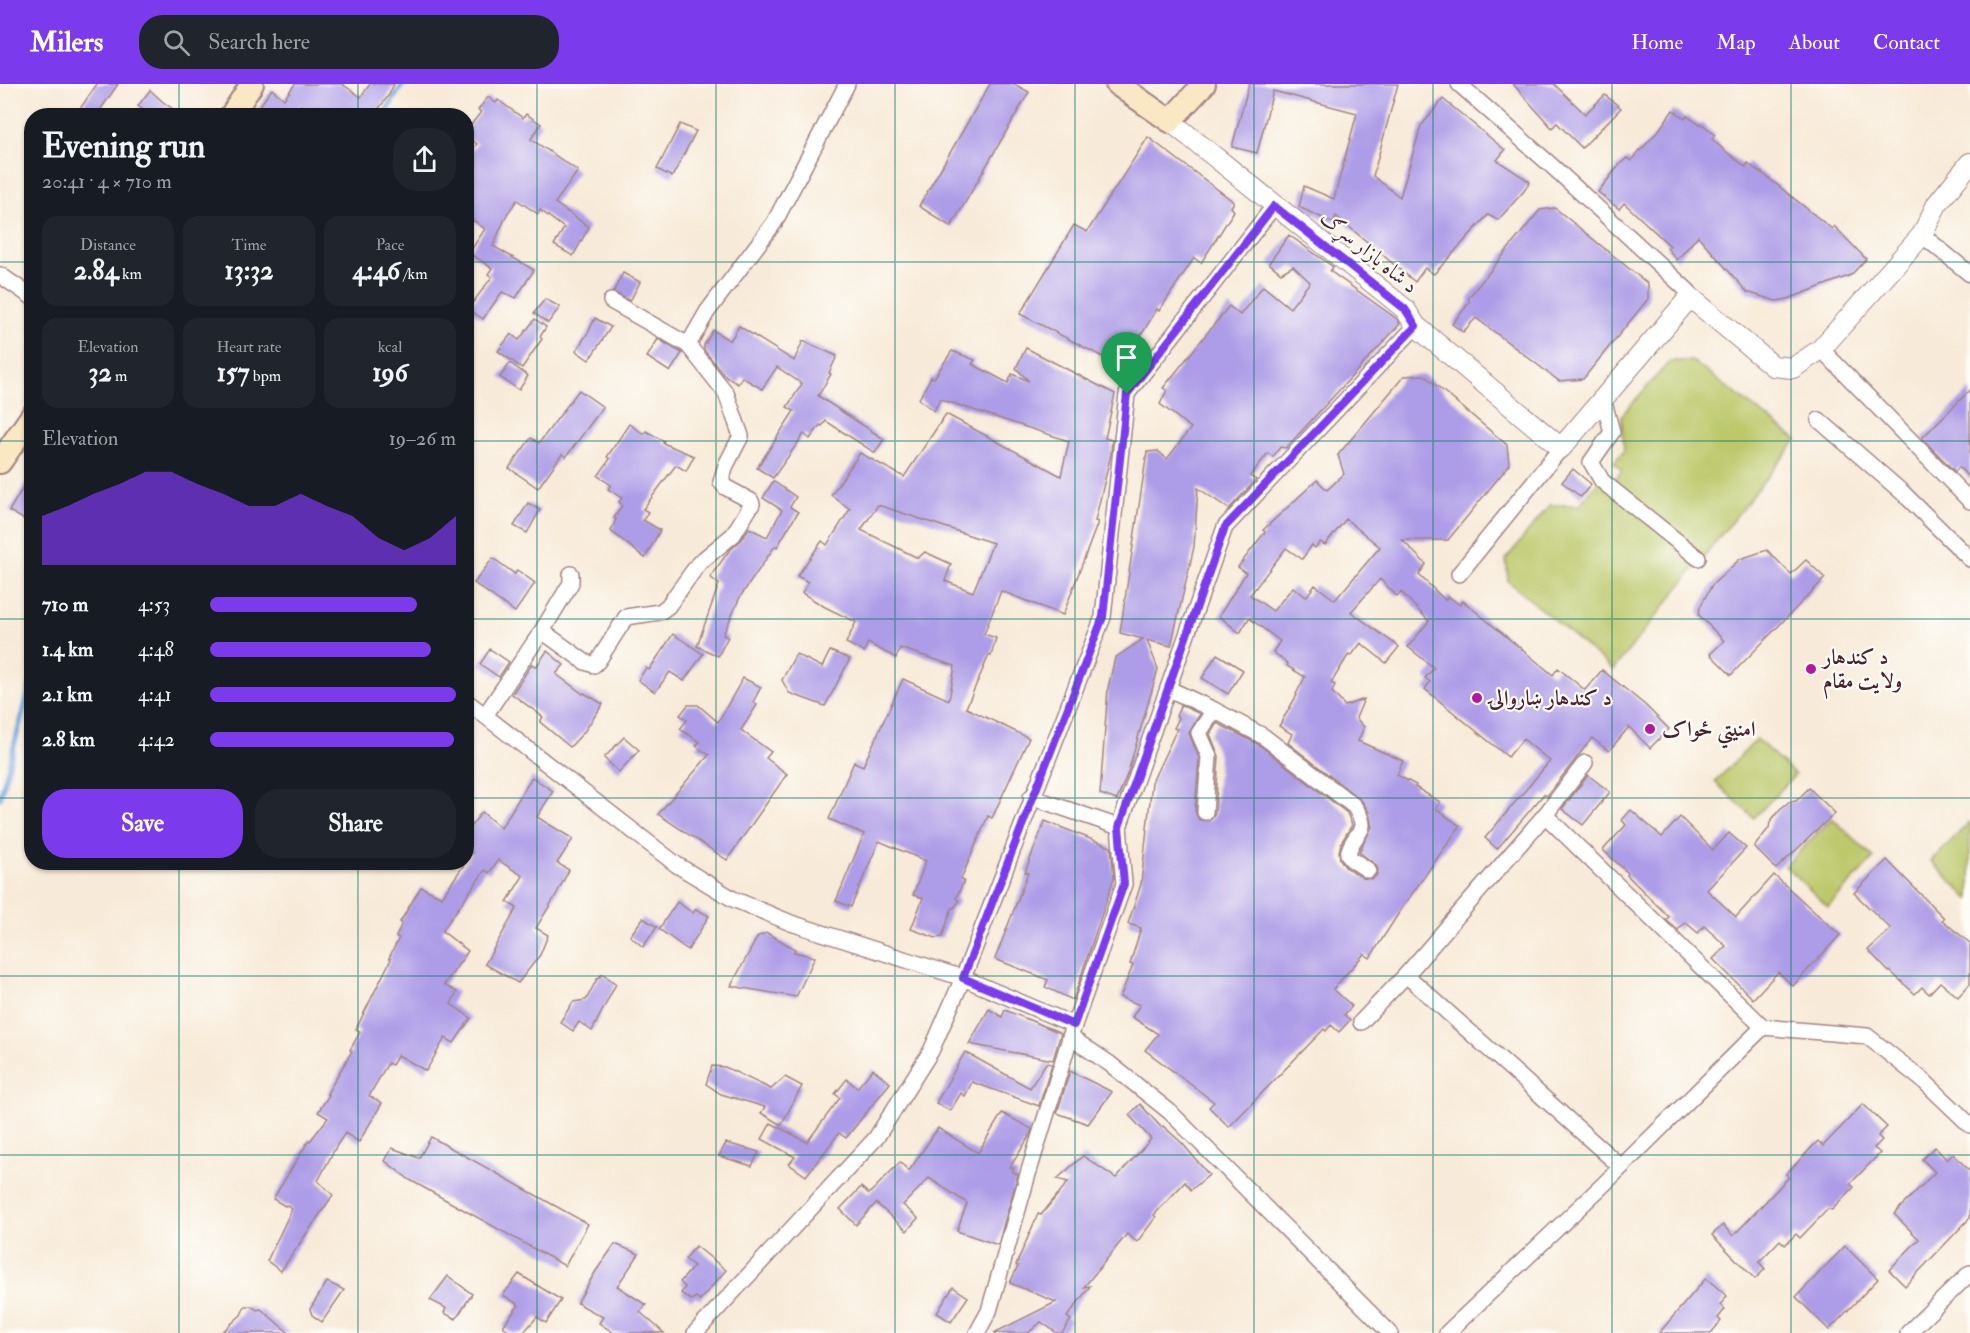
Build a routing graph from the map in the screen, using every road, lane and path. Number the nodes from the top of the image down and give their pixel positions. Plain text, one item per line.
1 (252, 84) edge
2 (847, 84) edge
3 (1118, 84) edge
4 (1204, 84) edge
5 (1459, 84) edge
6 (236, 108) edge
7 (1170, 121) junction
8 (1970, 163) edge
9 (1274, 206) junction
10 (1922, 235) junction
11 (1970, 274) edge
12 (0, 275) edge
13 (24, 292) edge
14 (1690, 297) junction
15 (611, 301) dead end
16 (1416, 326) junction
17 (688, 345) junction
18 (1821, 350) junction
19 (1605, 406) dead end
20 (1819, 420) dead end
21 (24, 428) edge
22 (1561, 448) junction
23 (0, 462) edge
24 (1970, 501) edge
25 (1698, 558) dead end
26 (1970, 559) edge
27 (571, 574) dead end
28 (1460, 574) dead end
29 (542, 631) junction
30 (1169, 689) junction
31 (474, 706) edge
32 (1214, 710) junction
33 (486, 714) junction
34 (1585, 763) dead end
35 (1031, 797) junction
36 (1205, 812) dead end
37 (1545, 815) junction
38 (1119, 827) junction
39 (1368, 870) dead end
40 (1406, 975) junction
41 (963, 978) junction
42 (1361, 1022) dead end
43 (1763, 1027) junction
44 (1072, 1031) junction
45 (1970, 1125) edge
46 (1621, 1167) junction
47 (1970, 1273) edge
48 (695, 1333) edge
49 (977, 1333) edge
50 (1390, 1333) edge
51 (1447, 1333) edge
52 (1908, 1333) edge

1 - 6 main road
2 - 17 street
3 - 7 main road
4 - 7 main road
5 - 14 street
7 - 9 street, د شاه بازار سړګ
8 - 10 street
9 - 16 street, د شاه بازار سړګ
9 - 35 street
10 - 11 street
10 - 18 street
12 - 13 street
14 - 18 street
14 - 22 street
15 - 17 street
16 - 22 street, د شاه بازار سړګ
16 - 30 street
17 - 29 street
18 - 24 street
19 - 25 street
20 - 26 street
21 - 23 main road
22 - 28 street
27 - 29 street
29 - 33 street
30 - 32 street
30 - 38 street
31 - 33 street
32 - 36 street
32 - 39 street
33 - 41 street
34 - 37 street
35 - 38 street
35 - 41 street
37 - 40 street
37 - 43 street
38 - 44 street
40 - 42 street
40 - 46 street
41 - 44 street
41 - 48 street
43 - 45 street
43 - 46 street
44 - 49 street
44 - 50 street
46 - 51 street
47 - 52 street

